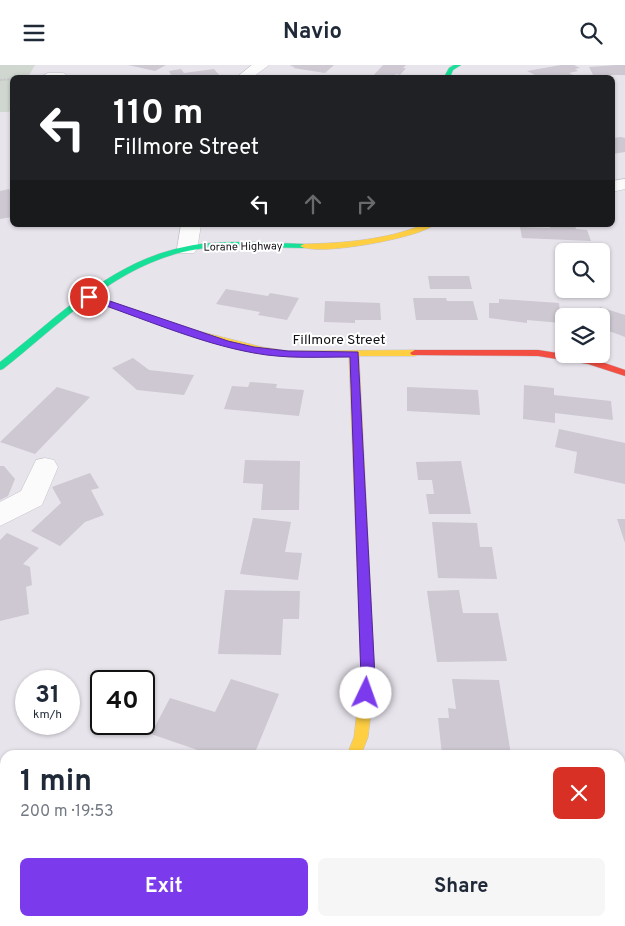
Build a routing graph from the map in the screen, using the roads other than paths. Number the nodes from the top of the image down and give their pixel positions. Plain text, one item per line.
1 (262, 65) edge
2 (458, 65) edge
3 (247, 75) edge
4 (448, 75) edge
5 (191, 227) edge
6 (425, 227) edge
7 (187, 249) junction
8 (89, 297) junction
9 (354, 354) junction
10 (0, 367) edge
11 (625, 373) edge
12 (45, 467) dead end
13 (0, 515) edge
14 (356, 750) edge

1 - 3 street
2 - 4 street
5 - 7 street
6 - 7 street, Lorane Highway
7 - 8 street, Lorane Highway
8 - 9 street, Fillmore Street
8 - 10 street, Lorane Highway
9 - 11 street, Fillmore Street
9 - 14 street
12 - 13 street

